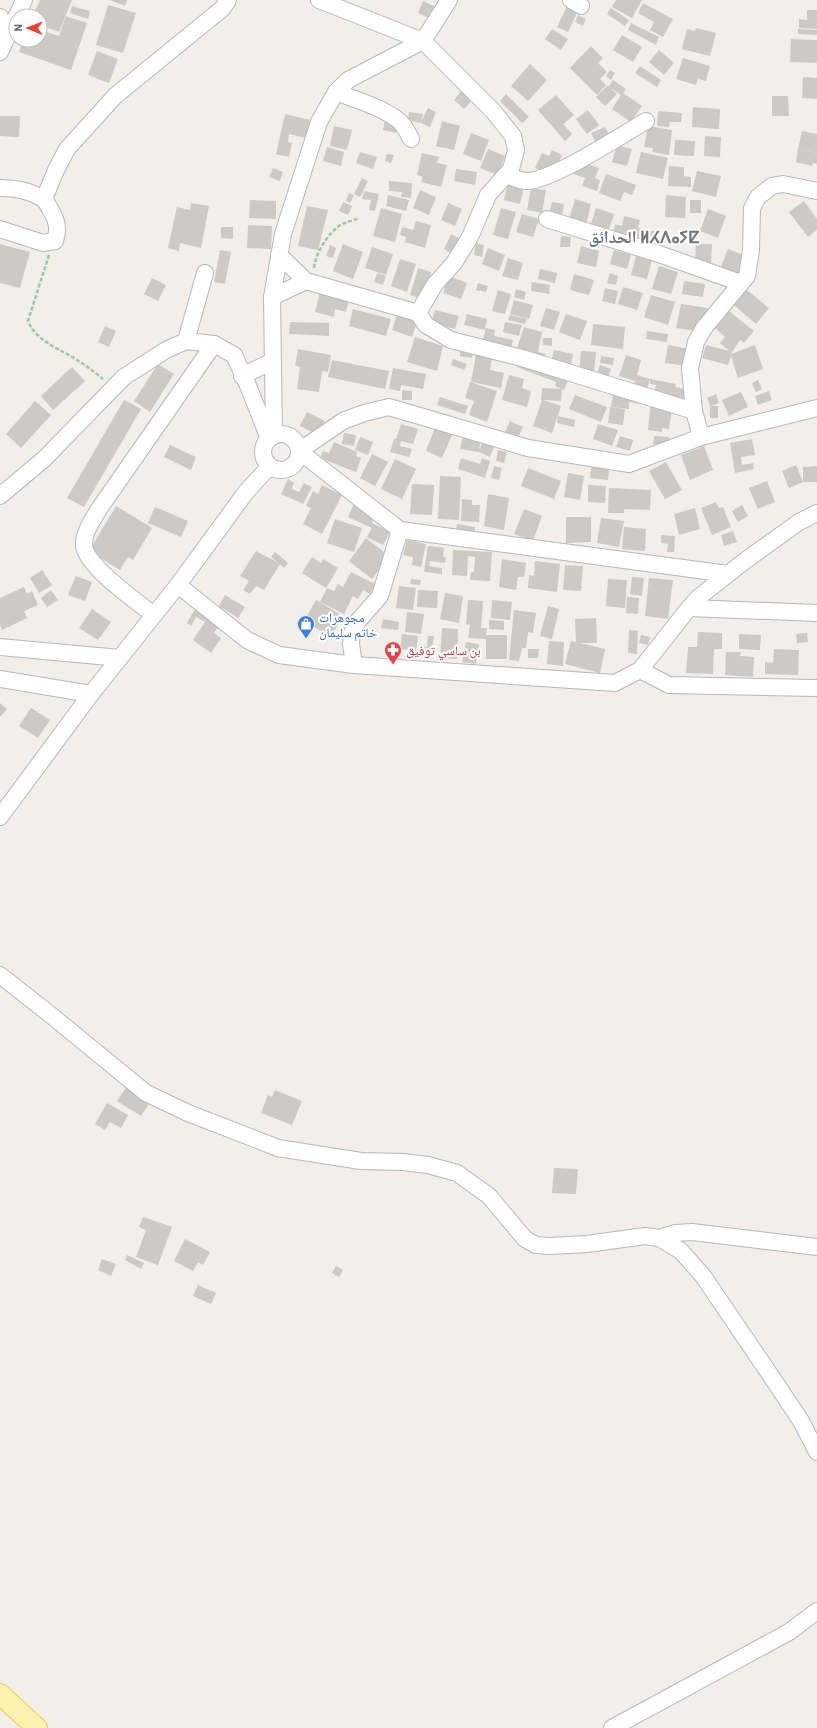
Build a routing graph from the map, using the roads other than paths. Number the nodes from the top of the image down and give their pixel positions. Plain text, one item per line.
1 (228, 0) edge
2 (319, 0) edge
3 (449, 0) edge
4 (0, 17) edge
5 (7, 37) joint
6 (423, 41) junction
7 (0, 52) edge
8 (336, 92) junction
9 (646, 121) dead end
10 (411, 139) dead end
11 (506, 175) junction
12 (0, 188) edge
13 (817, 191) edge
14 (44, 199) junction
15 (547, 219) dead end
16 (0, 229) edge
17 (279, 255) junction
18 (205, 273) dead end
19 (309, 282) junction
20 (741, 283) junction
21 (272, 297) junction
22 (418, 313) junction
23 (186, 341) junction
24 (214, 344) junction
25 (273, 361) junction
26 (242, 376) junction
27 (817, 408) edge
28 (694, 411) junction
29 (271, 437) junction
30 (700, 437) junction
31 (298, 451) junction
32 (270, 466) junction
33 (0, 496) edge
34 (817, 513) edge
35 (799, 522) junction
36 (817, 523) edge
37 (400, 530) junction
38 (728, 574) junction
39 (178, 585) junction
40 (689, 608) junction
41 (817, 613) edge
42 (154, 615) junction
43 (0, 647) edge
44 (120, 658) junction
45 (354, 665) junction
46 (640, 670) junction
47 (0, 679) edge
48 (817, 688) edge
49 (91, 694) junction
50 (0, 817) edge
51 (0, 975) edge
52 (659, 1238) junction
53 (817, 1247) edge
54 (817, 1452) edge
55 (817, 1611) edge
56 (0, 1694) edge
57 (37, 1728) edge
58 (612, 1728) edge

1 - 14 street
2 - 6 street
3 - 6 street
4 - 5 street
5 - 7 street
6 - 8 street
6 - 11 street
8 - 10 street
8 - 17 street
9 - 11 street
11 - 22 street
12 - 14 street
13 - 20 street
14 - 16 street
15 - 20 street
17 - 19 street
17 - 21 street
18 - 23 street
19 - 21 street
19 - 22 street
20 - 28 street
21 - 25 street
22 - 28 street
23 - 24 street
23 - 33 street
24 - 26 street
24 - 42 street
25 - 26 street
25 - 29 street
26 - 29 street
27 - 30 street
28 - 30 street
29 - 31 street
29 - 32 street
30 - 31 street
31 - 32 street
31 - 37 street
32 - 39 street
34 - 35 street
35 - 36 street
35 - 38 street
37 - 38 street
37 - 45 street
38 - 40 street
39 - 42 street
39 - 45 street
40 - 41 street
40 - 46 street
42 - 44 street
43 - 44 street
44 - 49 street
45 - 46 street
46 - 48 street
47 - 49 street
49 - 50 street
51 - 52 street
52 - 53 street
52 - 54 street
55 - 58 street
56 - 57 main road

